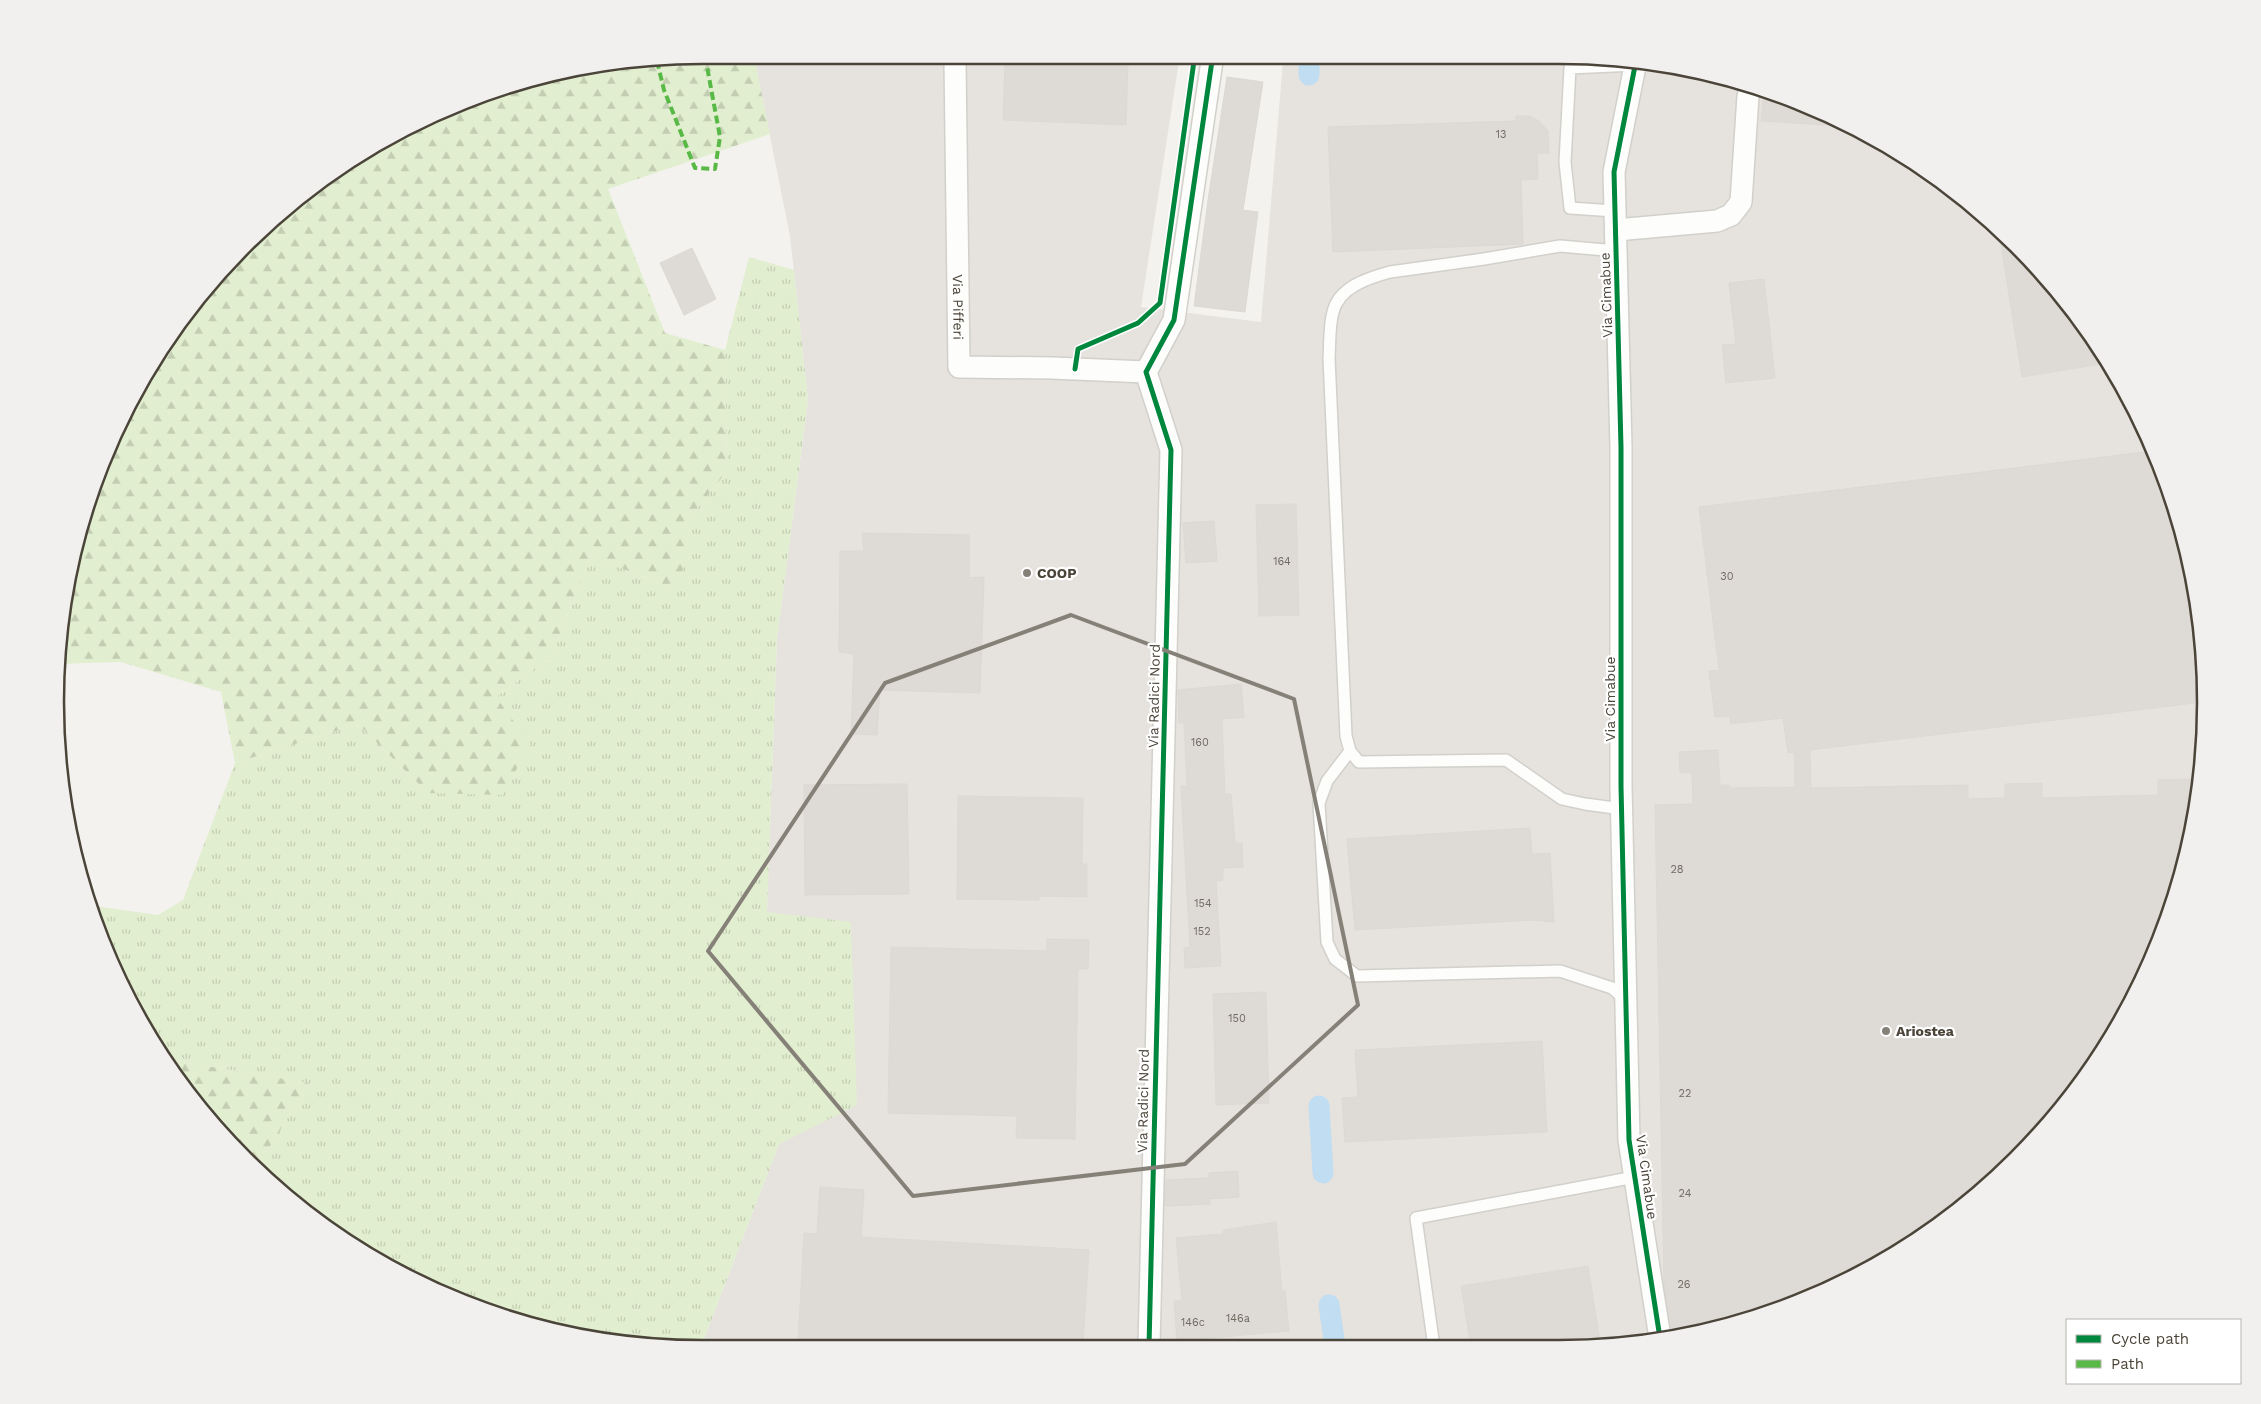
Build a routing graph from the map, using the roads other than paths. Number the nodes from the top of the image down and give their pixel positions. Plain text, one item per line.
1 (955, 64) edge
2 (1211, 64) edge
3 (1605, 65) edge
4 (1635, 68) edge
5 (1748, 96) dead end
6 (1615, 220) junction
7 (1616, 251) junction
8 (1146, 372) junction
9 (1350, 751) junction
10 (1622, 808) junction
11 (1626, 1000) junction
12 (1635, 1177) junction
13 (1659, 1332) edge
14 (1150, 1340) edge
15 (1433, 1340) edge

1 - 8 street, Via Pifferi
2 - 8 street
3 - 6 lane
4 - 6 street, Via Cimabue
5 - 6 street
6 - 7 street, Via Cimabue
7 - 9 lane
7 - 10 street, Via Cimabue
8 - 14 street, Via Radici Nord
9 - 10 lane
9 - 11 lane
10 - 11 street, Via Cimabue
11 - 12 street, Via Cimabue
12 - 13 street, Via Cimabue
12 - 15 lane

